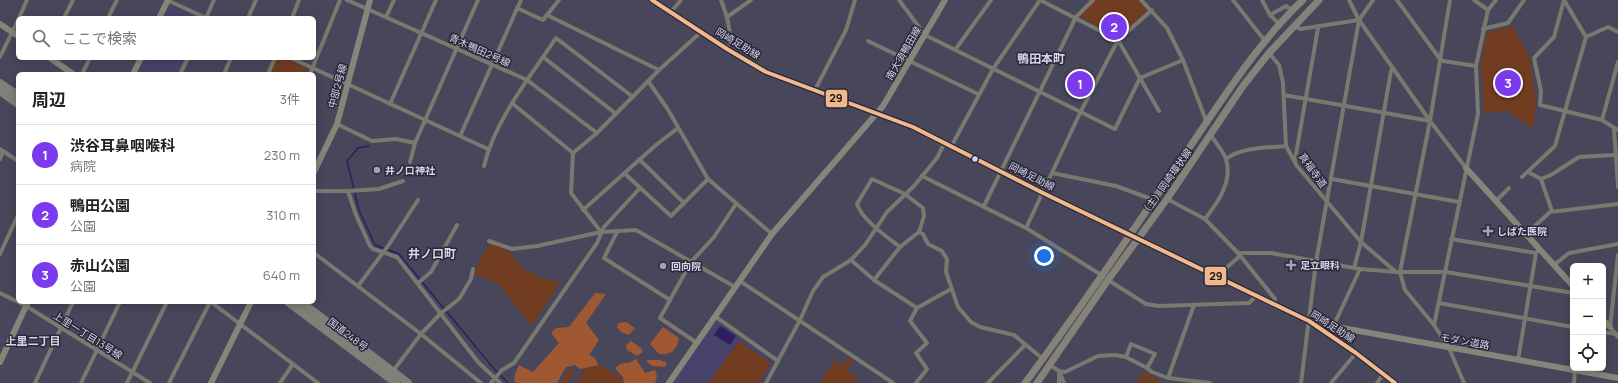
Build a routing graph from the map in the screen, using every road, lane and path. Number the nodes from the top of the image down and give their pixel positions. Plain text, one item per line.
1 (27, 0) edge
2 (73, 0) edge
3 (117, 0) edge
4 (167, 0) edge
5 (214, 0) edge
6 (256, 0) edge
7 (299, 0) edge
8 (340, 0) edge
9 (347, 0) edge
10 (370, 0) edge
11 (394, 0) edge
12 (436, 0) edge
13 (478, 0) edge
14 (521, 0) edge
15 (559, 0) edge
16 (652, 0) edge
17 (681, 0) edge
18 (721, 0) edge
19 (751, 0) edge
20 (855, 0) edge
21 (899, 0) edge
22 (945, 0) edge
23 (991, 0) edge
24 (1040, 0) edge
25 (1093, 0) edge
26 (1141, 0) edge
27 (1233, 0) edge
28 (1262, 0) edge
29 (1303, 0) edge
30 (1319, 0) edge
31 (1349, 0) edge
32 (1374, 0) edge
33 (1397, 0) edge
34 (1450, 0) edge
35 (1474, 0) edge
36 (1496, 0) edge
37 (1524, 0) edge
38 (1564, 0) edge
39 (517, 8) junction
40 (367, 9) junction
41 (1152, 10) junction
42 (1292, 10) junction
43 (1488, 10) junction
44 (671, 12) junction
45 (547, 15) junction
46 (19, 16) edge
47 (65, 16) edge
48 (109, 16) edge
49 (161, 16) edge
50 (202, 16) edge
51 (207, 16) edge
52 (249, 16) edge
53 (293, 16) edge
54 (1270, 16) junction
55 (386, 17) junction
56 (727, 17) junction
57 (1076, 17) junction
58 (1359, 20) junction
59 (16, 23) edge
60 (0, 24) edge
61 (1280, 25) junction
62 (1294, 25) junction
63 (1318, 28) junction
64 (1483, 29) junction
65 (12, 32) junction
66 (701, 32) junction
67 (1618, 32) edge
68 (421, 33) junction
69 (16, 35) edge
70 (925, 35) junction
71 (1586, 37) junction
72 (1118, 40) junction
73 (868, 41) dead end
74 (1265, 41) junction
75 (457, 49) junction
76 (727, 49) junction
77 (955, 50) junction
78 (1269, 53) junction
79 (0, 57) edge
80 (543, 57) junction
81 (316, 58) edge
82 (1440, 59) junction
83 (53, 60) edge
84 (89, 60) edge
85 (140, 60) edge
86 (187, 60) edge
87 (230, 60) edge
88 (274, 60) edge
89 (296, 60) edge
90 (315, 60) edge
91 (1183, 60) junction
92 (910, 61) junction
93 (1618, 62) edge
94 (492, 64) junction
95 (1476, 66) junction
96 (312, 68) junction
97 (993, 69) junction
98 (1393, 69) junction
99 (659, 70) junction
100 (71, 72) edge
101 (83, 72) edge
102 (134, 72) edge
103 (181, 72) edge
104 (225, 72) edge
105 (269, 72) edge
106 (311, 72) edge
107 (1140, 78) junction
108 (527, 80) junction
109 (648, 81) junction
110 (0, 83) edge
111 (348, 84) junction
112 (815, 90) junction
113 (0, 91) edge
114 (1040, 92) junction
115 (16, 94) edge
116 (978, 94) junction
117 (1284, 95) junction
118 (633, 97) junction
119 (1306, 99) junction
120 (16, 103) edge
121 (390, 104) junction
122 (513, 104) junction
123 (1344, 105) junction
124 (1081, 111) junction
125 (1159, 111) dead end
126 (1565, 112) junction
127 (615, 113) junction
128 (876, 113) junction
129 (1384, 113) junction
130 (425, 120) junction
131 (1602, 120) junction
132 (1430, 121) junction
133 (1207, 123) junction
134 (338, 124) junction
135 (678, 128) junction
136 (1616, 129) edge
137 (596, 133) junction
138 (1211, 135) junction
139 (460, 136) junction
140 (415, 143) junction
141 (948, 145) junction
142 (1286, 146) junction
143 (488, 149) junction
144 (2, 150) edge
145 (573, 153) junction
146 (1615, 155) junction
147 (0, 159) edge
148 (639, 159) junction
149 (1226, 159) junction
150 (16, 160) edge
151 (1295, 160) junction
152 (410, 162) dead end
153 (484, 166) dead end
154 (316, 168) edge
155 (1466, 168) junction
156 (1000, 171) junction
157 (1528, 172) junction
158 (624, 173) junction
159 (1052, 173) junction
160 (922, 176) junction
161 (1522, 177) dead end
162 (1332, 179) junction
163 (1541, 179) junction
164 (708, 180) junction
165 (404, 181) dead end
166 (1370, 186) junction
167 (1618, 187) edge
168 (640, 188) junction
169 (1509, 188) dead end
170 (316, 191) edge
171 (348, 191) junction
172 (1043, 193) junction
173 (905, 194) junction
174 (1416, 194) junction
175 (1167, 199) junction
176 (418, 200) dead end
177 (1154, 200) junction
178 (1497, 200) junction
179 (1459, 202) junction
180 (684, 203) junction
181 (1327, 203) junction
182 (736, 204) junction
183 (1618, 204) edge
184 (984, 206) junction
185 (583, 210) junction
186 (1552, 211) junction
187 (1205, 219) junction
188 (16, 220) edge
189 (457, 226) dead end
190 (876, 228) junction
191 (1026, 228) junction
192 (601, 232) junction
193 (617, 232) junction
194 (920, 232) junction
195 (772, 234) junction
196 (1130, 234) junction
197 (1526, 234) junction
198 (1139, 238) junction
199 (1451, 239) junction
200 (489, 240) dead end
201 (1361, 242) junction
202 (1618, 244) edge
203 (900, 247) junction
204 (1538, 251) junction
205 (383, 253) junction
206 (0, 254) edge
207 (316, 254) edge
208 (1239, 255) junction
209 (1618, 255) edge
210 (852, 260) junction
211 (691, 262) junction
212 (1316, 262) junction
213 (1554, 265) junction
214 (1354, 268) junction
215 (473, 269) dead end
216 (1360, 269) junction
217 (1398, 272) junction
218 (1446, 272) junction
219 (1105, 278) junction
220 (1220, 279) junction
221 (874, 280) junction
222 (740, 281) junction
223 (418, 283) junction
224 (1570, 283) edge
225 (1531, 285) junction
226 (358, 286) junction
227 (735, 287) junction
228 (951, 289) junction
229 (1570, 292) edge
230 (0, 293) edge
231 (1256, 296) junction
232 (16, 300) edge
233 (670, 300) junction
234 (1439, 303) junction
235 (27, 304) edge
236 (72, 304) edge
237 (119, 304) edge
238 (166, 304) edge
239 (209, 304) edge
240 (213, 304) edge
241 (250, 304) edge
242 (291, 304) edge
243 (303, 304) edge
244 (1194, 305) junction
245 (1274, 305) junction
246 (917, 308) junction
247 (440, 314) junction
248 (716, 317) junction
249 (1525, 319) junction
250 (800, 320) junction
251 (1309, 321) junction
252 (1606, 323) edge
253 (240, 324) junction
254 (1434, 325) junction
255 (1570, 326) edge
256 (1333, 327) junction
257 (1610, 327) junction
258 (61, 328) junction
259 (1606, 333) edge
260 (421, 334) junction
261 (1617, 336) edge
262 (697, 343) junction
263 (1025, 345) junction
264 (1448, 348) junction
265 (97, 350) junction
266 (1356, 353) junction
267 (1126, 357) junction
268 (1043, 359) junction
269 (1518, 360) junction
270 (778, 361) junction
271 (0, 362) edge
272 (293, 364) junction
273 (1050, 365) junction
274 (1147, 368) junction
275 (1570, 369) edge
276 (1059, 371) junction
277 (1575, 371) edge
278 (1580, 371) edge
279 (132, 372) junction
280 (1383, 374) junction
281 (389, 377) edge
282 (494, 378) junction
283 (1168, 378) junction
284 (1618, 378) edge
285 (35, 383) edge
286 (80, 383) edge
287 (127, 383) edge
288 (150, 383) edge
289 (169, 383) edge
290 (211, 383) edge
291 (280, 383) edge
292 (318, 383) edge
293 (396, 383) edge
294 (408, 383) edge
295 (481, 383) edge
296 (491, 383) edge
297 (500, 383) edge
298 (669, 383) edge
299 (766, 383) edge
300 (893, 383) edge
301 (916, 383) edge
302 (988, 383) edge
303 (1025, 383) edge
304 (1038, 383) edge
305 (1059, 383) edge
306 (1064, 383) edge
307 (1210, 383) edge
308 (1301, 383) edge
309 (1331, 383) edge
310 (1377, 383) edge
311 (1395, 383) edge
312 (1464, 383) edge
313 (1574, 383) edge

1 - 46 street
2 - 47 street
3 - 48 street
4 - 49 street
4 - 50 street
5 - 51 street
6 - 52 street
7 - 53 street
8 - 81 street
9 - 40 street, 青木鴨田2号線
10 - 40 street, 中部2号線
11 - 55 street
12 - 68 street
13 - 75 street
14 - 39 street
15 - 45 street
16 - 44 main road, 岡崎足助線
17 - 44 street
18 - 56 street
19 - 56 street
20 - 112 street
21 - 70 street
22 - 70 street, 南大須鴨田線
23 - 77 street
24 - 57 street
24 - 97 street
25 - 57 street
26 - 41 street
27 - 74 street
28 - 54 street
29 - 42 main road, （主）岡崎環状線
30 - 62 main road, （主）岡崎環状線
31 - 58 street
32 - 58 street
33 - 82 street
34 - 82 street
35 - 43 street
36 - 43 street
37 - 64 street
38 - 71 street
38 - 126 street
39 - 45 street
39 - 94 street
40 - 55 street, 青木鴨田2号線
40 - 111 street, 中部2号線
41 - 72 street
41 - 91 street
42 - 54 street
42 - 61 main road, （主）岡崎環状線
43 - 64 street
44 - 66 main road, 岡崎足助線
45 - 99 street
54 - 61 street
55 - 68 street, 青木鴨田2号線
56 - 76 street
57 - 72 street
57 - 114 street
58 - 63 street
58 - 98 street
58 - 123 street
59 - 65 street
60 - 65 street
61 - 74 main road, （主）岡崎環状線
62 - 63 street
62 - 78 main road, （主）岡崎環状線
63 - 119 street
64 - 95 street
65 - 69 street
65 - 79 street
66 - 76 main road, 岡崎足助線
66 - 99 street
67 - 71 street
68 - 75 street, 青木鴨田2号線
68 - 121 street
70 - 77 street
70 - 92 street, 南大須鴨田線
71 - 126 street
72 - 107 street
72 - 124 street
73 - 92 street
74 - 133 main road, （主）岡崎環状線
75 - 94 street, 青木鴨田2号線
75 - 130 street
76 - 112 main road, 岡崎足助線
77 - 97 street
78 - 117 street
78 - 138 main road, （主）岡崎環状線
80 - 108 street
80 - 118 street
80 - 127 street
82 - 95 street
82 - 132 street
83 - 100 street
84 - 101 street
85 - 102 street
86 - 103 street
87 - 104 street
88 - 105 street
89 - 96 street
90 - 96 street
91 - 107 street
91 - 133 street
92 - 116 street
92 - 128 street, 南大須鴨田線
93 - 131 street
94 - 108 street, 青木鴨田2号線
94 - 139 street
95 - 155 street
96 - 106 street
96 - 111 street
97 - 114 street
97 - 116 street
98 - 129 street
98 - 132 street
99 - 109 street
107 - 124 street
107 - 125 street
108 - 122 street
108 - 137 street, 青木鴨田2号線
109 - 118 street
109 - 135 street
110 - 115 highway
111 - 121 street
111 - 134 street, 中部2号線
112 - 128 main road, 岡崎足助線
113 - 120 highway
114 - 124 street
114 - 156 street
116 - 141 street
117 - 119 street
117 - 142 street
118 - 127 street
119 - 123 street
119 - 151 street
121 - 130 street
122 - 143 street
122 - 145 street
123 - 129 street
123 - 162 street
124 - 159 street
126 - 131 street
126 - 157 street
127 - 137 street
128 - 141 main road, 岡崎足助線
128 - 195 street, 南大須鴨田線
129 - 132 street
129 - 166 street
130 - 139 street
130 - 140 street
131 - 136 street
132 - 155 street
132 - 174 street
133 - 177 main road, （主）岡崎環状線
134 - 140 street
134 - 154 street, 中部2号線
135 - 148 street
135 - 164 street
136 - 146 street
137 - 145 street
138 - 149 street
138 - 175 main road, （主）岡崎環状線
139 - 143 street
140 - 152 street
141 - 156 main road, 岡崎足助線
141 - 160 street
142 - 149 street
142 - 151 street, 真福寺道
143 - 153 street
144 - 147 street
144 - 150 street
145 - 185 street
146 - 163 street
146 - 167 street
148 - 158 street
148 - 180 street
149 - 187 street
151 - 181 street, 真福寺道
155 - 178 street
155 - 179 street
156 - 172 main road, 岡崎足助線
156 - 184 street
157 - 161 street
157 - 163 street
158 - 168 street
158 - 185 street
159 - 172 street
159 - 177 street
160 - 173 street
160 - 184 street
162 - 166 street
162 - 181 street
163 - 186 street
164 - 180 street
164 - 182 street
165 - 171 street
166 - 174 street
166 - 201 street
168 - 180 street
168 - 192 street
169 - 178 street
170 - 171 street
171 - 205 street
172 - 191 street
172 - 196 main road, 岡崎足助線
173 - 190 street
173 - 190 street
173 - 194 street
174 - 179 street
174 - 217 street
175 - 187 street
175 - 198 main road, （主）岡崎環状線
176 - 205 street
177 - 196 main road, （主）岡崎環状線
178 - 197 street
179 - 199 street
181 - 201 street, 真福寺道
181 - 212 street
182 - 195 street
182 - 211 street
183 - 186 street
184 - 191 street
185 - 192 street
186 - 197 street
187 - 208 street
188 - 206 street
189 - 223 street
190 - 203 street
190 - 210 street
191 - 219 street
192 - 193 street
192 - 200 street
192 - 282 street
193 - 211 street
193 - 233 street
194 - 203 street
194 - 228 street
195 - 222 street, 南大須鴨田線
196 - 198 main road, 岡崎足助線
196 - 219 main road, （主）岡崎環状線
197 - 204 street
198 - 219 main road, （主）岡崎環状線
198 - 220 main road, 岡崎足助線
199 - 204 street
199 - 218 street
201 - 214 street
201 - 217 street, 真福寺道
202 - 213 street
203 - 221 street
204 - 213 street
204 - 225 street
205 - 223 street
205 - 226 street
207 - 226 street
208 - 212 street
208 - 220 street
208 - 245 street
209 - 257 street
210 - 221 street
210 - 250 street
211 - 227 street
211 - 233 street
212 - 214 street
212 - 251 street
213 - 224 street
214 - 216 street
215 - 247 street
216 - 217 street
216 - 256 street
217 - 218 street
217 - 254 street
218 - 225 street
218 - 234 street
219 - 244 street
219 - 268 main road, （主）岡崎環状線
219 - 273 main road, （主）岡崎環状線
220 - 231 main road, 岡崎足助線
221 - 246 street
222 - 227 street, 南大須鴨田線
222 - 250 street
223 - 247 street
225 - 229 street
225 - 249 street
226 - 260 street
227 - 248 street, 南大須鴨田線
228 - 246 street
228 - 263 street
230 - 232 street, 上里一丁目13号線
231 - 244 street
231 - 245 main road, 岡崎足助線
233 - 262 street
234 - 249 street
234 - 254 street
235 - 258 street, 上里一丁目13号線
235 - 271 street
236 - 258 street
237 - 265 street
238 - 279 street
239 - 289 street
240 - 253 street
241 - 253 street
242 - 281 highway, 国道248号
243 - 281 highway, 国道248号
244 - 283 street
245 - 251 main road, 岡崎足助線
246 - 301 street
247 - 260 street
247 - 282 street
248 - 262 street, 南大須鴨田線
248 - 270 street
249 - 255 street
249 - 269 street
250 - 270 street
250 - 300 street
251 - 256 street, モダン道路
251 - 266 main road, 岡崎足助線
251 - 308 street
252 - 257 street
253 - 272 street
253 - 290 street
254 - 264 street
256 - 264 street, モダン道路
257 - 261 street
258 - 265 street, 上里一丁目13号線
258 - 285 street
259 - 261 street
260 - 281 street
260 - 295 street
262 - 298 street, 南大須鴨田線
263 - 268 street
263 - 302 street
264 - 269 street, モダン道路
264 - 312 street
265 - 279 street, 上里一丁目13号線
265 - 286 street
266 - 280 main road, 岡崎足助線
266 - 309 street
267 - 274 street
267 - 274 street
267 - 276 street
268 - 303 main road, （主）岡崎環状線
269 - 275 street, モダン道路
270 - 299 street
272 - 291 street
272 - 292 street
273 - 276 street
273 - 304 main road, （主）岡崎環状線
274 - 283 street
276 - 305 street
276 - 306 street
277 - 313 street
278 - 284 street, モダン道路
279 - 287 street
279 - 288 street, 上里一丁目13号線
280 - 310 street
280 - 311 main road, 岡崎足助線
281 - 293 highway, 国道248号
281 - 294 highway, 国道248号
282 - 296 street
282 - 297 street
283 - 307 street

